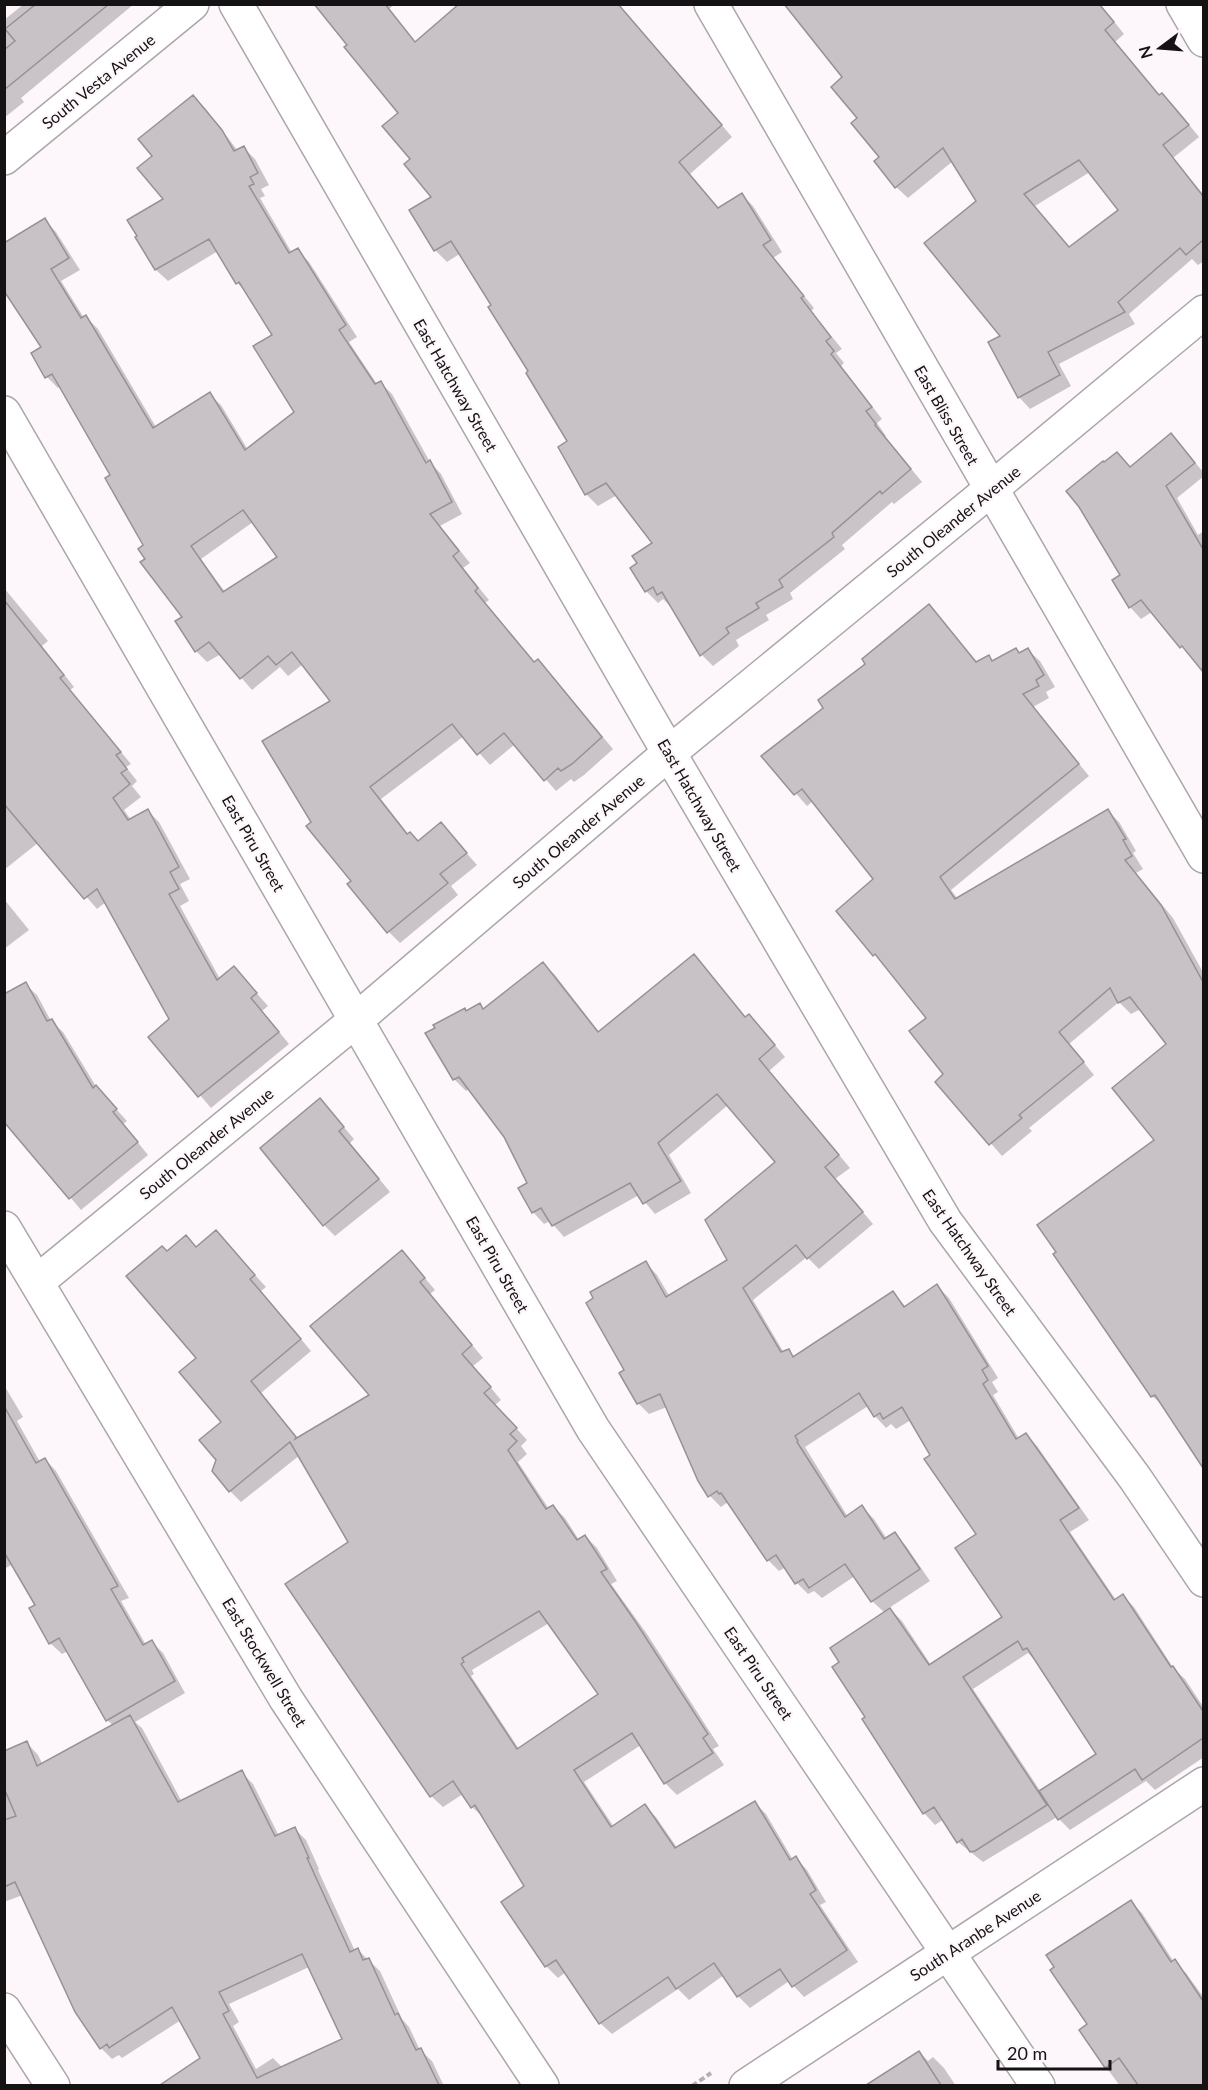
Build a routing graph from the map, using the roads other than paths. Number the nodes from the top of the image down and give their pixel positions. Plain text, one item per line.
1 (192, 4) edge
2 (236, 4) edge
3 (711, 4) edge
4 (1183, 4) edge
5 (1203, 40) edge
6 (4, 158) edge
7 (1203, 312) edge
8 (4, 413) edge
9 (990, 490) junction
10 (669, 753) junction
11 (1203, 856) edge
12 (356, 1020) junction
13 (4, 1228) edge
14 (37, 1282) junction
15 (1203, 1580) edge
16 (1203, 1784) edge
17 (948, 1952) junction
18 (4, 2010) edge
19 (53, 2085) edge
20 (542, 2085) edge
21 (746, 2085) edge
22 (1038, 2085) edge

1 - 6 street, South Vesta Avenue
2 - 10 street, East Hatchway Street
3 - 9 street, East Bliss Street
4 - 5 street
7 - 9 street, South Oleander Avenue
8 - 12 street, East Piru Street
9 - 10 street, South Oleander Avenue
9 - 11 street, East Bliss Street
10 - 12 street, South Oleander Avenue
10 - 15 street, East Hatchway Street
12 - 14 street, South Oleander Avenue
12 - 17 street, East Piru Street
13 - 14 street, East Stockwell Street
14 - 20 street, East Stockwell Street
16 - 17 street, South Aranbe Avenue
17 - 21 street, South Aranbe Avenue
17 - 22 street, East Piru Street
18 - 19 street

